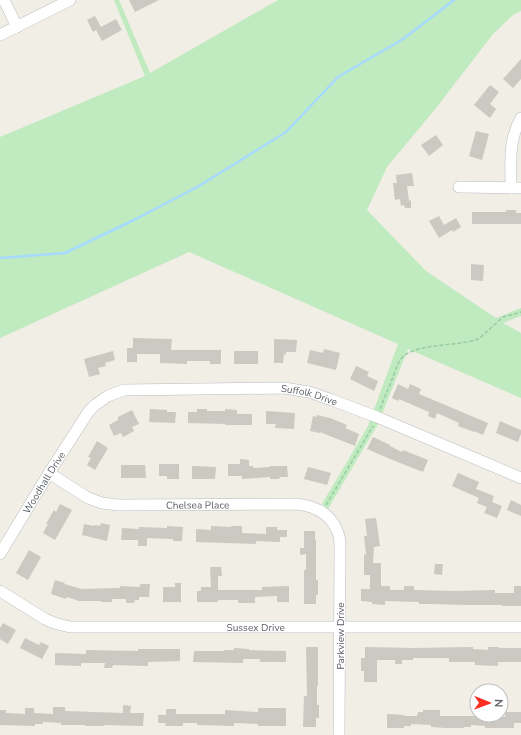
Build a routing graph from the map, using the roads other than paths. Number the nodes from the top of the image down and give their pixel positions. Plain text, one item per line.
1 (4, 0) edge
2 (70, 0) edge
3 (17, 27) junction
4 (0, 36) edge
5 (521, 118) edge
6 (459, 187) dead end
7 (516, 188) edge
8 (89, 411) joint
9 (49, 474) junction
10 (521, 478) edge
11 (339, 537) joint
12 (0, 554) edge
13 (0, 591) edge
14 (340, 628) junction
15 (521, 628) edge
16 (340, 735) edge

1 - 3 street
2 - 3 street
3 - 4 street
5 - 7 street
6 - 7 street
8 - 9 street, Woodhall Drive
8 - 10 street, Suffolk Drive
9 - 11 street, Chelsea Place
9 - 12 street, Woodhall Drive
11 - 14 street, Parkview Drive
13 - 14 street, Sussex Drive
14 - 15 street, Sussex Drive
14 - 16 street, Parkview Drive

